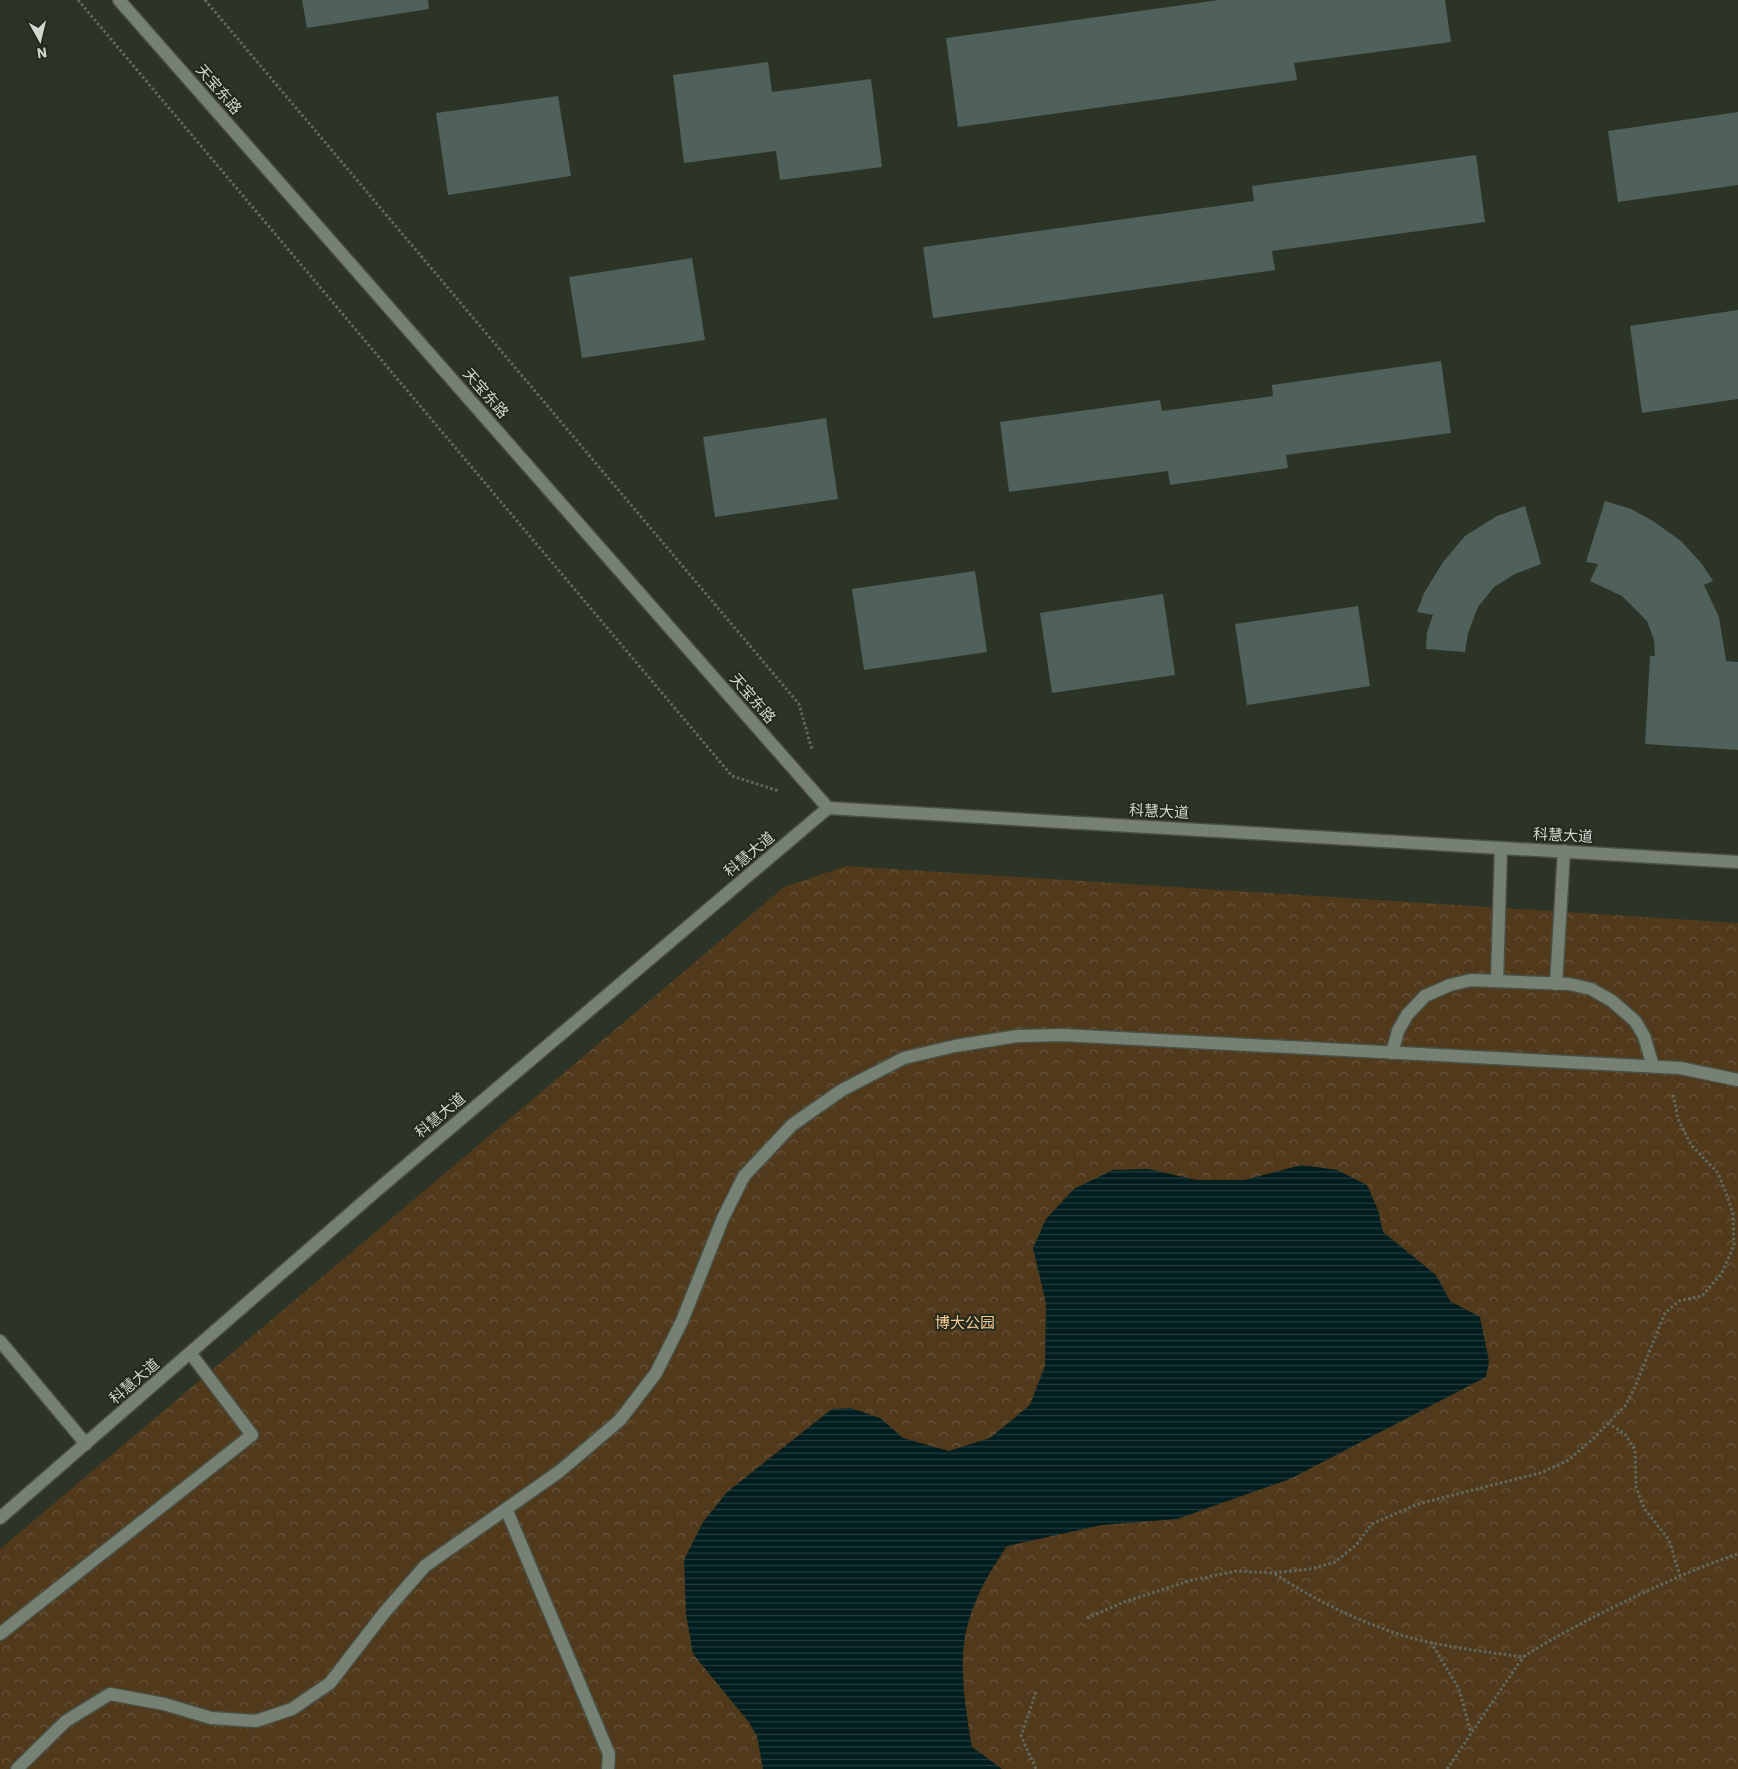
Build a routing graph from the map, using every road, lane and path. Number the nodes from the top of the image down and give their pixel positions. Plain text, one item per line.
1 (78, 0) edge
2 (120, 0) edge
3 (205, 0) edge
4 (813, 751) dead end
5 (785, 793) dead end
6 (828, 808) junction
7 (1501, 848) junction
8 (1564, 851) junction
9 (1738, 862) edge
10 (1497, 981) junction
11 (1556, 984) junction
12 (1392, 1053) junction
13 (1653, 1066) junction
14 (1680, 1068) junction
15 (1738, 1080) edge
16 (0, 1341) edge
17 (191, 1354) junction
18 (1608, 1423) junction
19 (86, 1444) junction
20 (507, 1511) junction
21 (0, 1518) edge
22 (1738, 1554) edge
23 (1273, 1573) junction
24 (1680, 1576) junction
25 (1087, 1618) dead end
26 (0, 1634) edge
27 (1430, 1642) junction
28 (1523, 1657) junction
29 (1036, 1692) dead end
30 (1472, 1734) junction
31 (17, 1769) edge
32 (608, 1769) edge
33 (1036, 1769) edge
34 (1447, 1769) edge

1 - 5 path
2 - 6 street, 天宝东路
3 - 4 path
6 - 7 street, 科慧大道
6 - 17 street, 科慧大道
7 - 8 street, 科慧大道
7 - 10 street
8 - 9 street, 科慧大道
8 - 11 street
10 - 11 street
10 - 12 street
11 - 13 street
12 - 13 street
12 - 20 street
13 - 14 street
14 - 15 street
14 - 18 path
16 - 19 street
17 - 19 street, 科慧大道
17 - 26 street
18 - 23 path
18 - 24 path
19 - 21 street, 科慧大道
20 - 31 street
20 - 32 street
22 - 24 path
23 - 25 path
23 - 27 path
24 - 28 path
27 - 28 path
27 - 30 path
28 - 30 path
29 - 33 path
30 - 34 path

